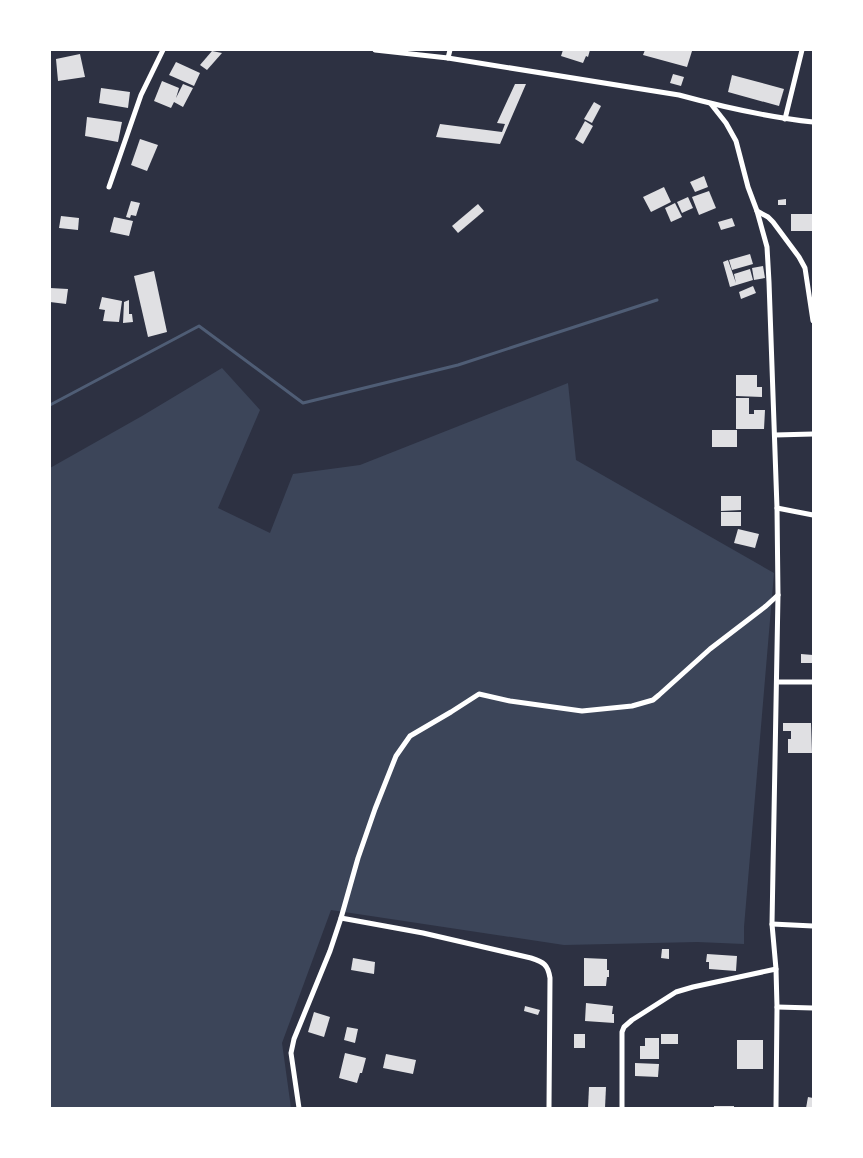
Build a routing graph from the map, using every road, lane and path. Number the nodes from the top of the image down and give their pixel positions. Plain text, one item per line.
1 (163, 50) edge
2 (375, 50) edge
3 (450, 50) edge
4 (802, 50) edge
5 (448, 58) junction
6 (712, 104) junction
7 (785, 119) junction
8 (813, 122) edge
9 (109, 187) dead end
10 (757, 210) junction
11 (813, 321) edge
12 (813, 434) edge
13 (775, 435) junction
14 (777, 508) junction
15 (813, 515) edge
16 (778, 595) junction
17 (777, 682) junction
18 (813, 682) edge
19 (341, 918) junction
20 (772, 924) junction
21 (813, 926) edge
22 (776, 969) junction
23 (777, 1007) junction
24 (813, 1008) edge
25 (300, 1108) edge
26 (548, 1108) edge
27 (622, 1108) edge
28 (776, 1108) edge

1 - 9 street
2 - 5 street
3 - 5 street
4 - 7 street
5 - 6 street
6 - 7 street
6 - 10 street
7 - 8 street
10 - 11 street
10 - 13 street
12 - 13 street
13 - 14 street
14 - 15 street
14 - 16 street
16 - 17 street
16 - 19 street
17 - 18 street
17 - 20 street
19 - 25 street
19 - 26 street
20 - 21 street
20 - 22 street
22 - 23 street
22 - 27 street
23 - 24 street
23 - 28 street

